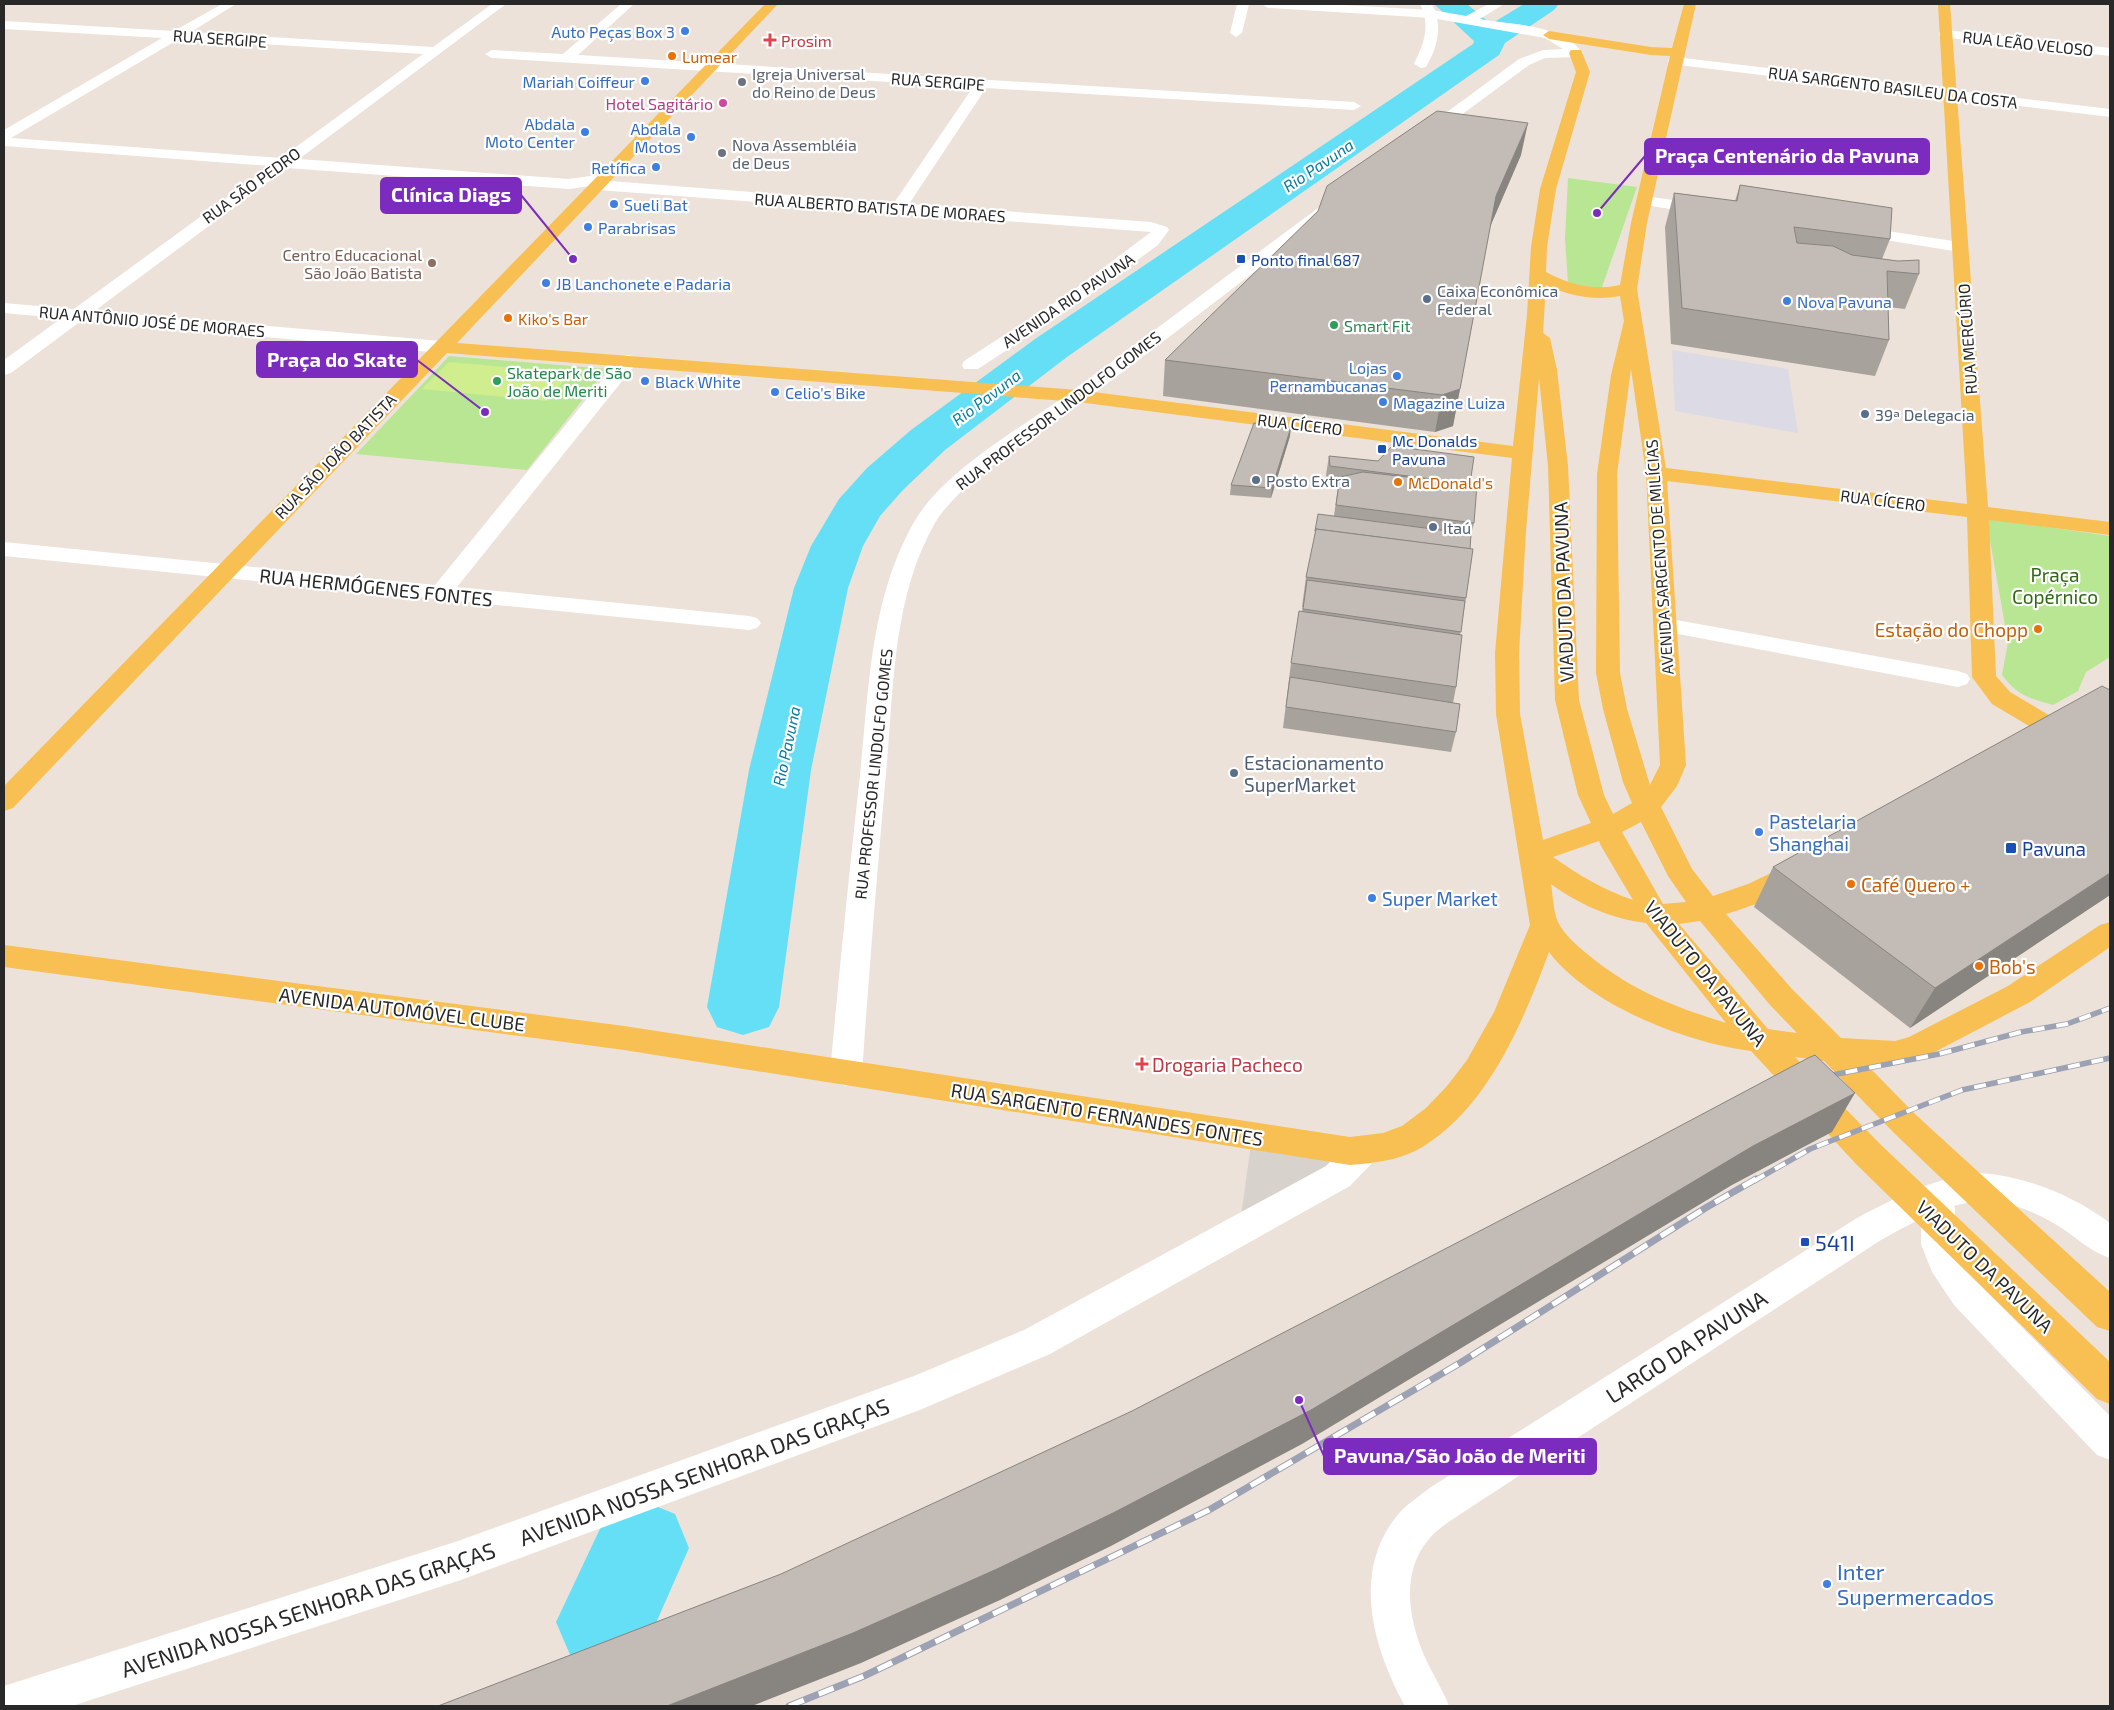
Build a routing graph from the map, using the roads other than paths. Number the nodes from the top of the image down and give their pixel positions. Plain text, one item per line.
1 (230, 4) edge
2 (500, 4) edge
3 (628, 4) edge
4 (772, 4) edge
5 (1243, 4) edge
6 (1268, 4) edge
7 (1690, 4) edge
8 (1944, 4) edge
9 (1493, 7) edge
10 (1429, 9) edge
11 (1475, 20) junction
12 (4, 25) edge
13 (1236, 33) dead end
14 (1946, 34) junction
15 (177, 35) junction
16 (1549, 35) junction
17 (435, 51) junction
18 (1576, 52) junction
19 (2110, 52) edge
20 (492, 54) dead end
21 (1676, 57) junction
22 (566, 58) junction
23 (1422, 64) dead end
24 (712, 66) junction
25 (982, 84) junction
26 (1952, 94) junction
27 (1354, 106) dead end
28 (2110, 113) edge
29 (4, 136) edge
30 (4, 142) edge
31 (1416, 142) edge
32 (280, 164) junction
33 (569, 184) junction
34 (597, 186) junction
35 (1345, 195) edge
36 (1645, 201) junction
37 (898, 208) junction
38 (1724, 212) edge
39 (1842, 229) edge
40 (1161, 230) joint
41 (1960, 247) junction
42 (1538, 274) junction
43 (1628, 289) junction
44 (4, 308) edge
45 (78, 314) junction
46 (1536, 315) junction
47 (1633, 320) junction
48 (442, 347) junction
49 (628, 361) junction
50 (971, 365) dead end
51 (4, 369) edge
52 (1078, 396) junction
53 (1523, 453) junction
54 (1656, 473) junction
55 (1978, 511) junction
56 (2110, 528) edge
57 (4, 549) edge
58 (224, 572) junction
59 (440, 594) junction
60 (749, 623) dead end
61 (1664, 625) junction
62 (1958, 679) dead end
63 (2052, 730) edge
64 (4, 802) edge
65 (1534, 856) junction
66 (1820, 861) edge
67 (1681, 914) junction
68 (1544, 925) junction
69 (2110, 933) edge
70 (4, 956) edge
71 (1729, 1036) junction
72 (800, 1066) joint
73 (846, 1073) junction
74 (1363, 1150) junction
75 (1944, 1194) junction
76 (2110, 1243) edge
77 (2110, 1315) edge
78 (2110, 1387) edge
79 (2110, 1442) edge
80 (6, 1706) edge
81 (1428, 1706) edge

1 - 15 street
2 - 17 street, RUA SÃO PEDRO
3 - 22 street
4 - 24 main road, RUA SÃO JOÃO BATISTA
5 - 13 street
6 - 10 street
7 - 21 main road, AVENIDA SARGENTO DE MILÍCIAS
8 - 14 main road, RUA MERCÚRIO
9 - 11 street
10 - 11 street
10 - 23 street
11 - 16 street
12 - 15 street, RUA SERGIPE
14 - 19 street, RUA LEÃO VELOSO
14 - 26 main road, RUA MERCÚRIO
15 - 17 street, RUA SERGIPE
15 - 29 street
16 - 18 street
16 - 21 main road
17 - 32 street, RUA SÃO PEDRO
18 - 21 main road
18 - 31 street
18 - 42 main road
20 - 22 street, RUA SERGIPE
21 - 26 street, RUA SARGENTO BASILEU DA COSTA
21 - 36 main road, AVENIDA SARGENTO DE MILÍCIAS
22 - 24 street, RUA SERGIPE
24 - 25 street, RUA SERGIPE
24 - 34 main road, RUA SÃO JOÃO BATISTA
25 - 27 street, RUA SERGIPE
25 - 37 street
26 - 28 street, RUA SARGENTO BASILEU DA COSTA
26 - 41 main road, RUA MERCÚRIO
30 - 32 street, RUA ALBERTO BATISTA DE MORAES
32 - 33 street, RUA ALBERTO BATISTA DE MORAES
32 - 45 street, RUA SÃO PEDRO
33 - 34 street, RUA ALBERTO BATISTA DE MORAES
33 - 34 street, RUA ALBERTO BATISTA DE MORAES
34 - 37 street, RUA ALBERTO BATISTA DE MORAES
34 - 48 main road, RUA SÃO JOÃO BATISTA
35 - 52 street, RUA PROFESSOR LINDOLFO GOMES
36 - 38 street
36 - 43 main road, AVENIDA SARGENTO DE MILÍCIAS
37 - 40 street, RUA ALBERTO BATISTA DE MORAES
39 - 41 street
40 - 50 street, AVENIDA RIO PAVUNA
41 - 55 main road, RUA MERCÚRIO
42 - 43 main road
42 - 46 main road
43 - 47 main road, AVENIDA SARGENTO DE MILÍCIAS
44 - 45 street, RUA ANTÔNIO JOSÉ DE MORAES
45 - 48 street, RUA ANTÔNIO JOSÉ DE MORAES
45 - 51 street, RUA SÃO PEDRO
46 - 53 main road
46 - 78 main road, VIADUTO DA PAVUNA
47 - 54 main road, AVENIDA SARGENTO DE MILÍCIAS
47 - 77 main road
48 - 49 main road, RUA ANTÔNIO JOSÉ DE MORAES
48 - 58 main road, RUA SÃO JOÃO BATISTA
49 - 52 main road, RUA ANTÔNIO JOSÉ DE MORAES
49 - 59 street
52 - 53 main road, RUA CÍCERO
52 - 73 street, RUA PROFESSOR LINDOLFO GOMES
53 - 65 main road
54 - 55 main road, RUA CÍCERO
54 - 61 main road, AVENIDA SARGENTO DE MILÍCIAS
55 - 56 main road, RUA CÍCERO
55 - 63 main road, RUA MERCÚRIO
57 - 58 street, RUA HERMÓGENES FONTES
58 - 59 street, RUA HERMÓGENES FONTES
58 - 64 main road, RUA SÃO JOÃO BATISTA
59 - 60 street, RUA HERMÓGENES FONTES
61 - 62 street
61 - 65 main road, AVENIDA SARGENTO DE MILÍCIAS
65 - 67 main road
65 - 68 main road
66 - 67 main road
67 - 71 main road
68 - 71 main road
68 - 74 main road, RUA SARGENTO FERNANDES FONTES
69 - 71 main road
70 - 72 main road, AVENIDA AUTOMÓVEL CLUBE
72 - 73 main road, RUA SARGENTO FERNANDES FONTES
73 - 74 main road, RUA SARGENTO FERNANDES FONTES
74 - 80 street, AVENIDA NOSSA SENHORA DAS GRAÇAS
75 - 76 street, LARGO DA PAVUNA
75 - 79 street
75 - 81 street, LARGO DA PAVUNA

